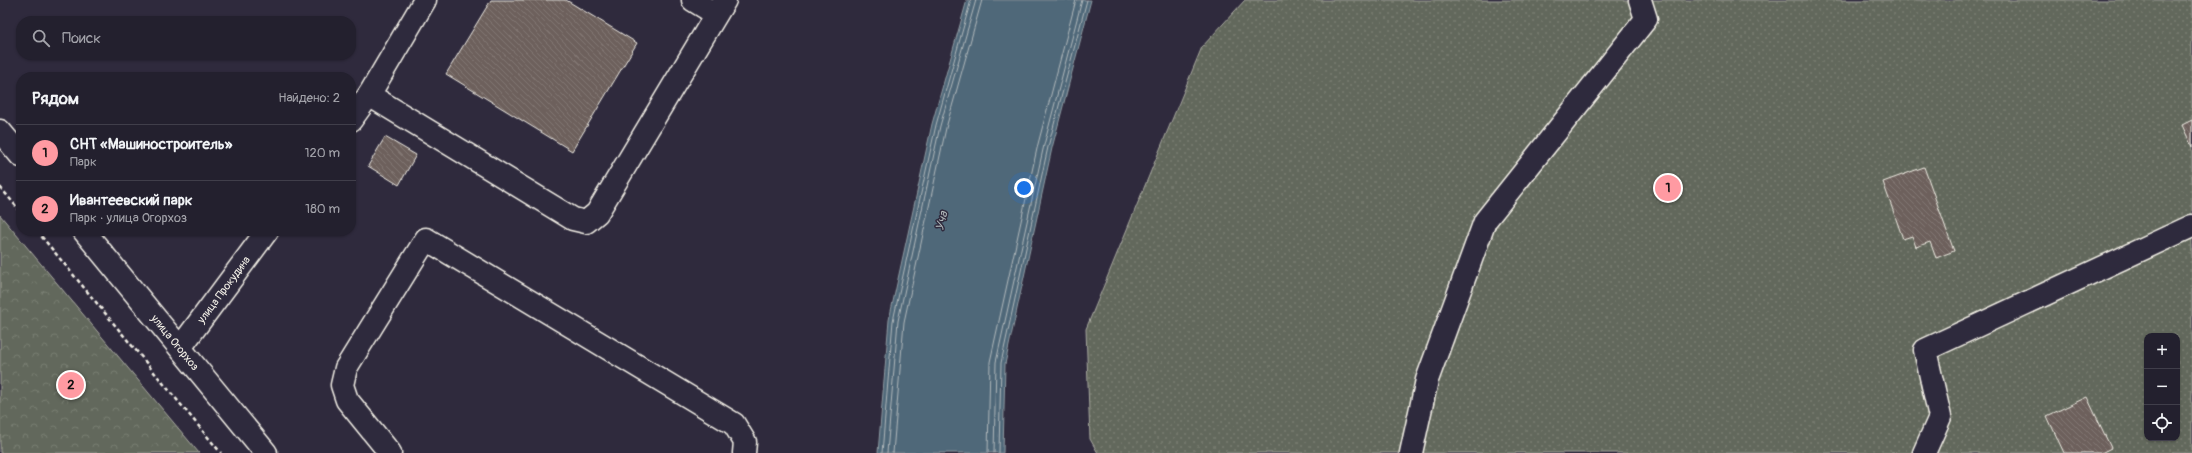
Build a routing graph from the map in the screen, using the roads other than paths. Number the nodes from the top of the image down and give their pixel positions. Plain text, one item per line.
1 (425, 0) edge
2 (693, 0) edge
3 (1640, 0) edge
4 (721, 7) edge
5 (370, 95) junction
6 (356, 113) edge
7 (0, 131) edge
8 (16, 150) edge
9 (2192, 226) edge
10 (88, 236) edge
11 (263, 236) edge
12 (180, 348) junction
13 (266, 453) edge
14 (390, 453) edge
15 (744, 453) edge
16 (1411, 453) edge
17 (1924, 453) edge

1 - 5 street
2 - 4 street
3 - 16 street
4 - 5 street
5 - 6 street
7 - 8 street
9 - 17 street
10 - 12 street, улица Огорхоз
11 - 12 street, улица Прокудина
12 - 13 street, улица Огорхоз
14 - 15 street

